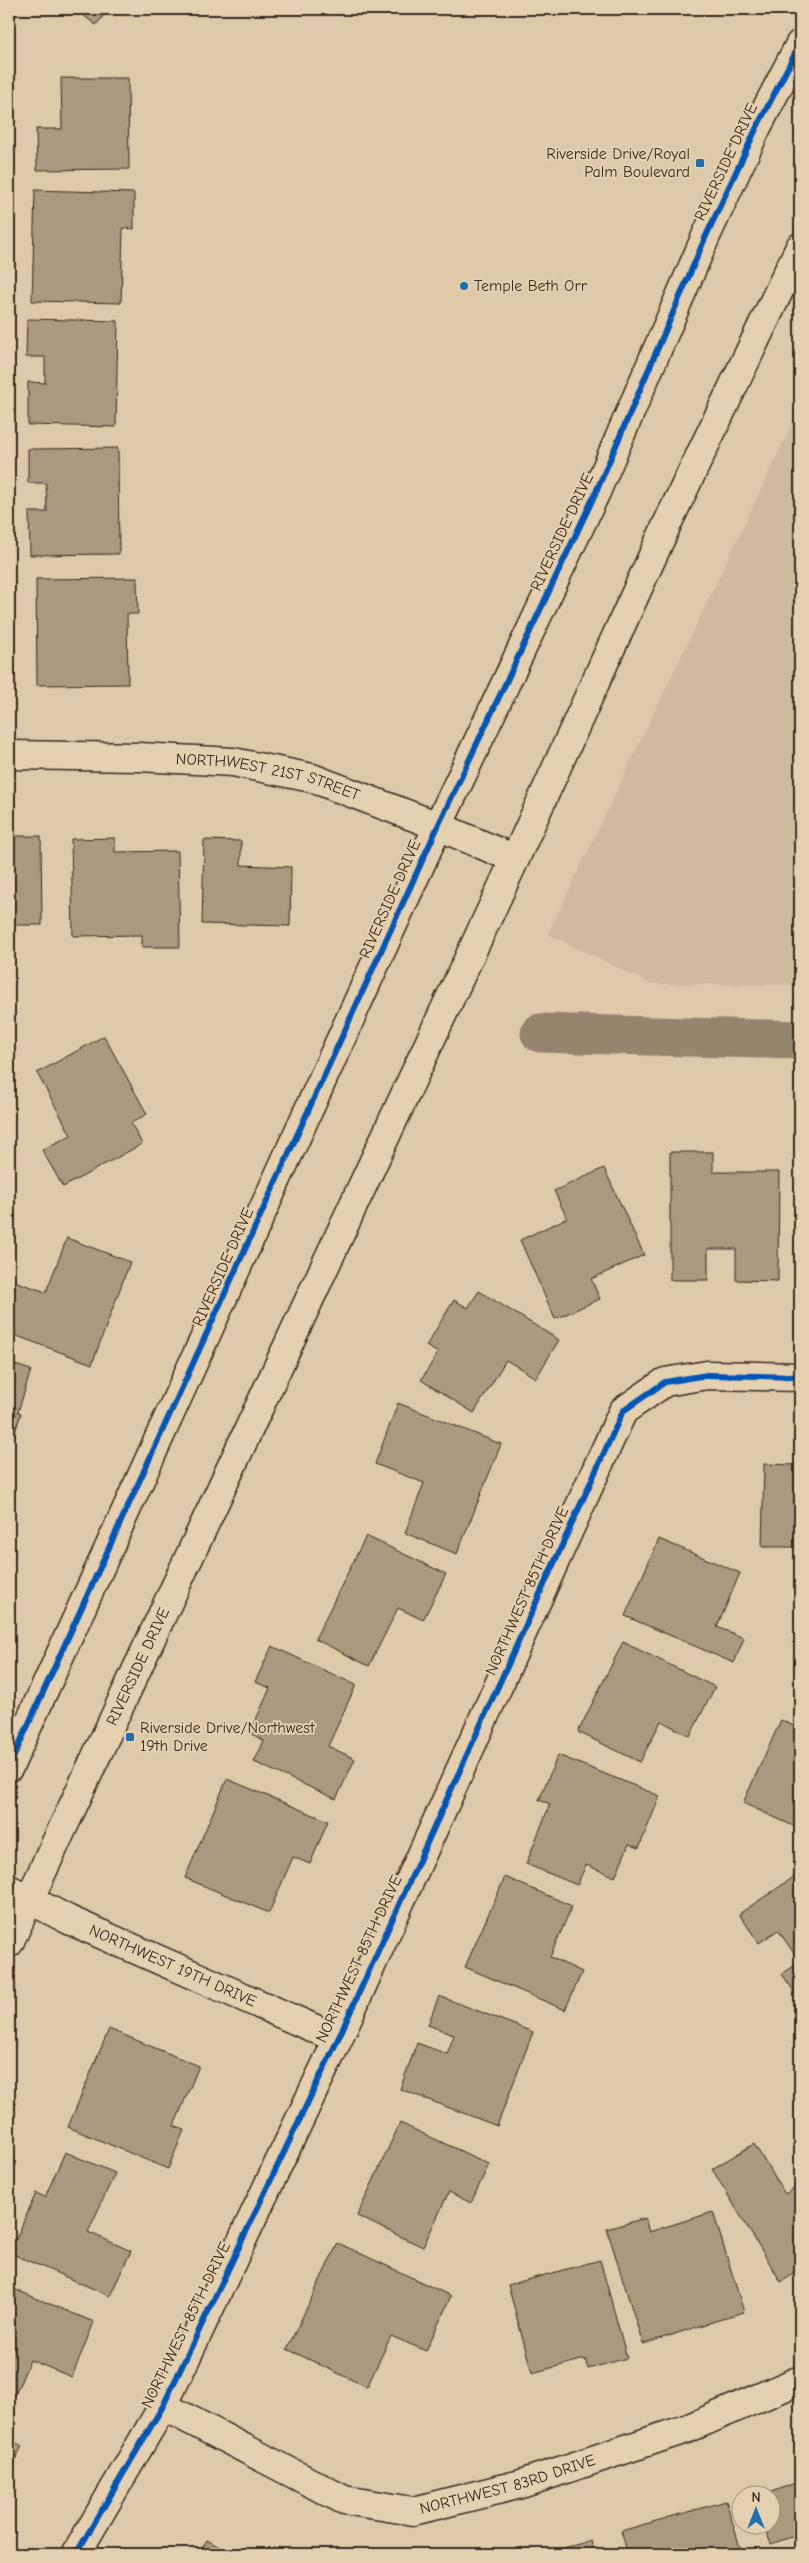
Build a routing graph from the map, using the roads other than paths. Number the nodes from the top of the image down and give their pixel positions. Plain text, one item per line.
1 (800, 44) edge
2 (800, 247) edge
3 (9, 755) edge
4 (438, 826) junction
5 (515, 859) junction
6 (800, 1377) edge
7 (9, 1766) edge
8 (19, 1894) edge
9 (9, 1943) edge
10 (338, 2039) junction
11 (800, 2380) edge
12 (163, 2406) junction
13 (76, 2554) edge

1 - 4 street, RIVERSIDE DRIVE
2 - 5 street, RIVERSIDE DRIVE
3 - 4 street, NORTHWEST 21ST STREET
4 - 5 street, NORTHWEST 21ST STREET
4 - 7 street, RIVERSIDE DRIVE
5 - 8 street, RIVERSIDE DRIVE
6 - 10 street, NORTHWEST 85TH DRIVE
8 - 9 street, RIVERSIDE DRIVE
8 - 10 street, NORTHWEST 19TH DRIVE
10 - 12 street, NORTHWEST 85TH DRIVE
11 - 12 street, NORTHWEST 83RD DRIVE
12 - 13 street, NORTHWEST 85TH DRIVE

